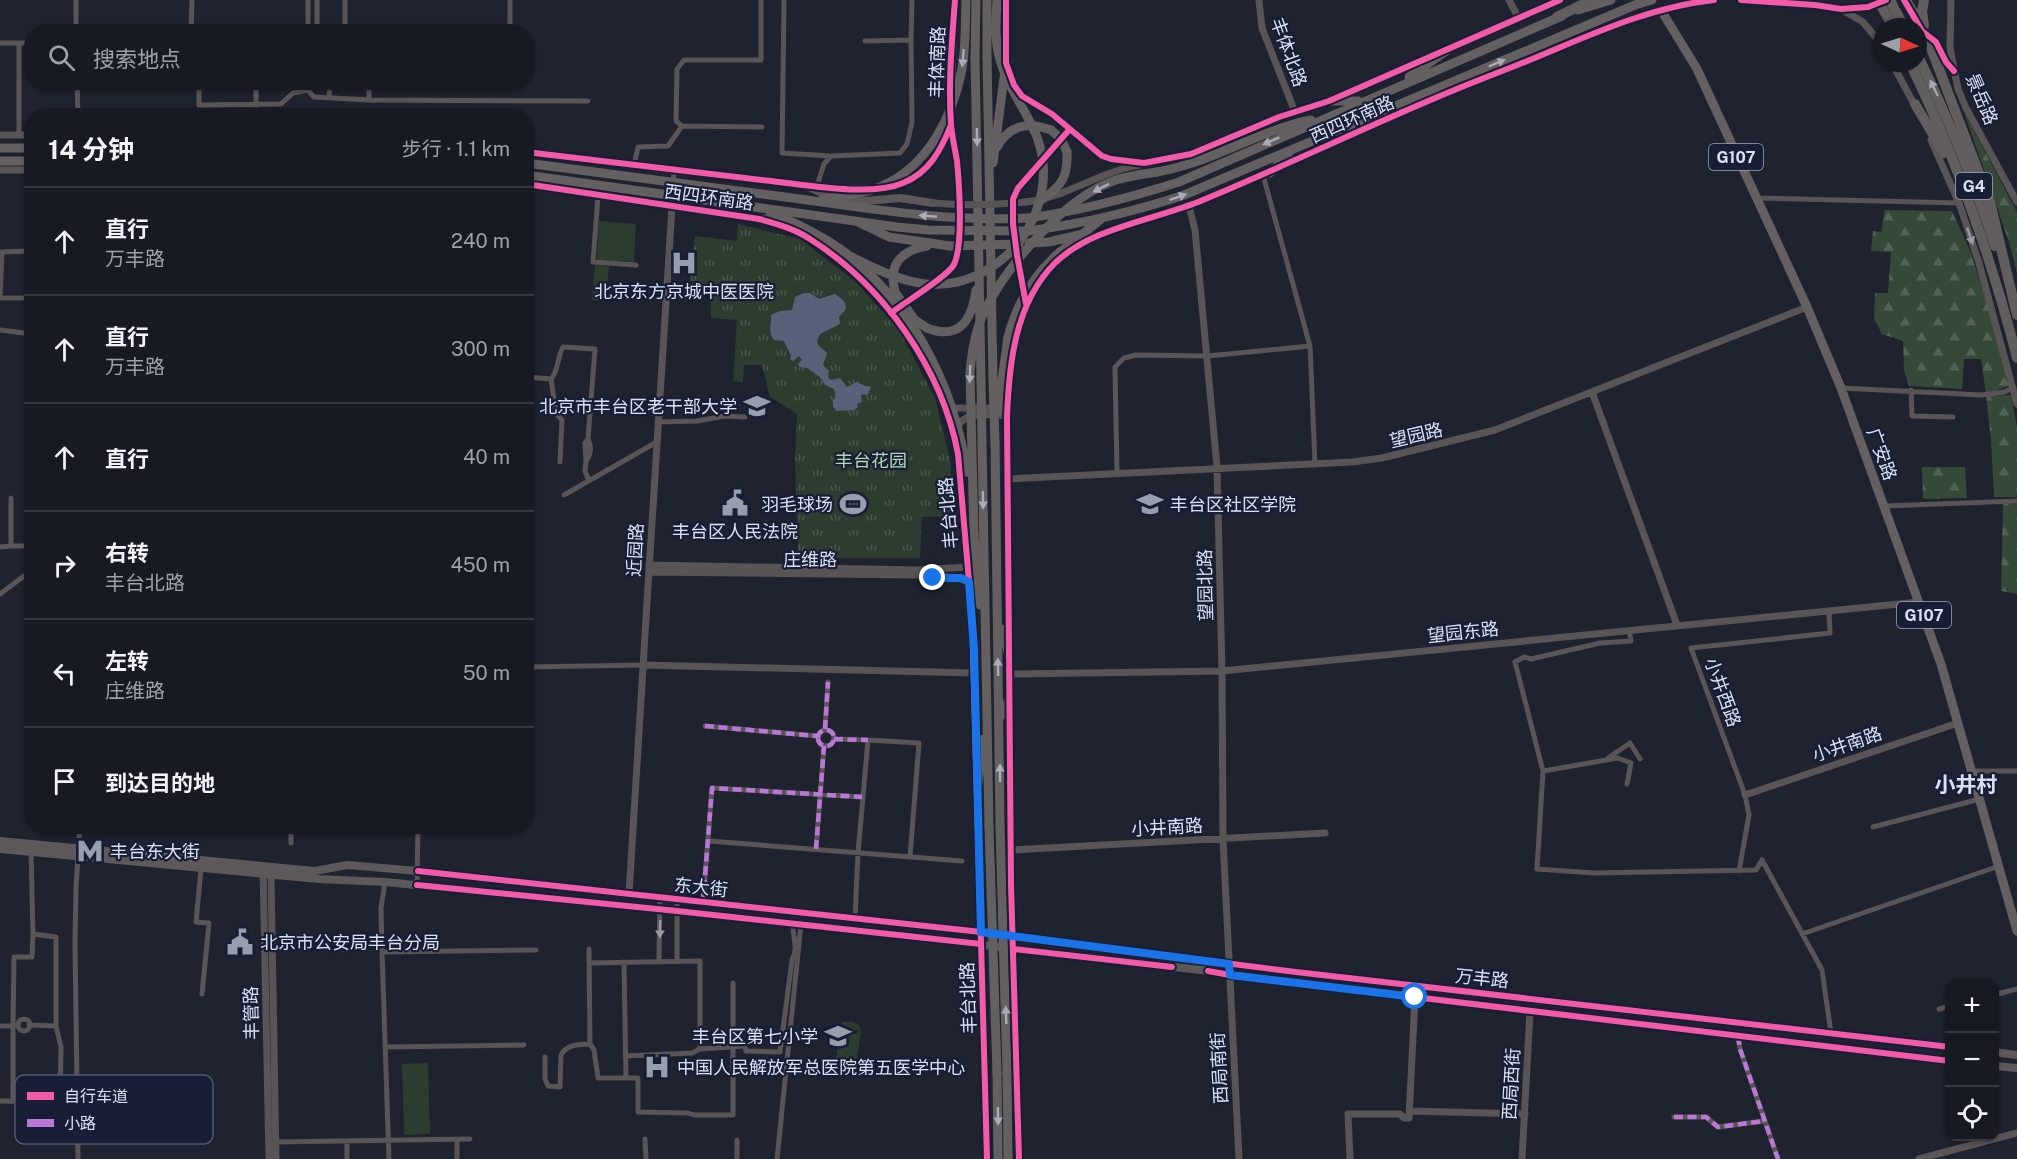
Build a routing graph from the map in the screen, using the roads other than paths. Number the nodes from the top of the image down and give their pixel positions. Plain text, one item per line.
1 (76, 0) edge
2 (192, 0) edge
3 (308, 0) edge
4 (317, 0) edge
5 (345, 0) edge
6 (510, 0) edge
7 (761, 0) edge
8 (784, 0) edge
9 (912, 0) edge
10 (955, 0) edge
11 (966, 0) edge
12 (976, 0) edge
13 (987, 0) edge
14 (997, 0) edge
15 (1006, 0) edge
16 (1259, 0) edge
17 (1509, 0) edge
18 (1560, 0) edge
19 (1591, 0) edge
20 (1611, 0) edge
21 (1651, 0) edge
22 (1714, 0) edge
23 (1741, 0) edge
24 (1878, 0) edge
25 (1888, 0) edge
26 (1906, 0) edge
27 (1924, 0) edge
28 (1951, 0) edge
29 (1663, 5) edge
30 (1841, 9) junction
31 (954, 12) junction
32 (1006, 13) junction
33 (1557, 17) junction
34 (1893, 18) edge
35 (1896, 18) edge
36 (1916, 18) edge
37 (1923, 18) edge
38 (1519, 19) junction
39 (76, 24) edge
40 (191, 24) edge
41 (308, 24) edge
42 (317, 24) edge
43 (345, 24) edge
44 (510, 24) edge
45 (953, 32) junction
46 (1006, 32) junction
47 (1873, 34) edge
48 (1927, 38) edge
49 (911, 40) junction
50 (865, 41) dead end
51 (0, 43) edge
52 (19, 43) junction
53 (24, 43) edge
54 (1446, 51) junction
55 (1006, 63) junction
56 (1897, 72) edge
57 (1914, 72) edge
58 (1926, 72) edge
59 (1467, 85) junction
60 (1396, 87) junction
61 (77, 90) edge
62 (199, 90) edge
63 (256, 90) edge
64 (308, 90) joint
65 (330, 90) edge
66 (369, 90) edge
67 (1424, 94) junction
68 (329, 98) junction
69 (369, 100) junction
70 (588, 101) dead end
71 (1329, 101) junction
72 (1363, 101) junction
73 (1915, 104) joint
74 (256, 105) junction
75 (78, 108) edge
76 (1295, 112) junction
77 (1328, 117) junction
78 (951, 125) junction
79 (682, 126) junction
80 (762, 127) dead end
81 (1070, 130) junction
82 (0, 135) edge
83 (19, 135) junction
84 (24, 135) edge
85 (0, 148) edge
86 (21, 148) edge
87 (1292, 149) junction
88 (995, 152) junction
89 (534, 153) edge
90 (831, 156) junction
91 (0, 161) edge
92 (24, 161) edge
93 (1144, 163) junction
94 (534, 164) edge
95 (534, 164) edge
96 (634, 166) junction
97 (0, 170) edge
98 (24, 170) edge
99 (675, 171) junction
100 (1266, 174) junction
101 (534, 176) edge
102 (534, 176) edge
103 (674, 182) junction
104 (803, 184) junction
105 (534, 185) edge
106 (817, 186) junction
107 (989, 192) junction
108 (598, 196) junction
109 (673, 196) junction
110 (1756, 198) junction
111 (809, 200) junction
112 (1041, 200) junction
113 (1964, 202) junction
114 (2017, 202) edge
115 (840, 203) junction
116 (933, 203) joint
117 (1189, 206) junction
118 (672, 207) junction
119 (759, 208) junction
120 (811, 214) junction
121 (759, 219) junction
122 (1102, 219) junction
123 (856, 221) joint
124 (979, 224) joint
125 (1083, 234) junction
126 (936, 244) junction
127 (24, 251) edge
128 (1, 252) edge
129 (852, 257) junction
130 (980, 264) junction
131 (636, 265) dead end
132 (1, 283) edge
133 (23, 298) dead end
134 (1026, 304) junction
135 (1807, 307) junction
136 (891, 313) junction
137 (2017, 315) edge
138 (2017, 321) edge
139 (0, 330) edge
140 (24, 333) edge
141 (1310, 346) junction
142 (1208, 356) junction
143 (2017, 358) edge
144 (534, 378) edge
145 (551, 379) junction
146 (998, 380) junction
147 (1841, 388) junction
148 (2013, 388) junction
149 (1911, 390) junction
150 (1592, 392) junction
151 (2017, 404) edge
152 (1007, 407) junction
153 (946, 408) junction
154 (745, 417) dead end
155 (1007, 417) junction
156 (1953, 417) dead end
157 (657, 422) junction
158 (954, 435) junction
159 (655, 443) junction
160 (560, 462) dead end
161 (1315, 464) junction
162 (1217, 467) junction
163 (1116, 473) junction
164 (1007, 479) junction
165 (589, 481) junction
166 (564, 495) dead end
167 (11, 498) dead end
168 (2017, 501) edge
169 (1884, 506) junction
170 (974, 536) junction
171 (11, 546) junction
172 (24, 546) edge
173 (0, 547) edge
174 (968, 567) junction
175 (649, 569) junction
176 (24, 576) edge
177 (969, 582) junction
178 (0, 594) edge
179 (1919, 602) junction
180 (1829, 610) junction
181 (998, 614) junction
182 (1677, 625) junction
183 (985, 629) junction
184 (1629, 630) junction
185 (1009, 655) junction
186 (644, 665) junction
187 (534, 667) edge
188 (1222, 671) junction
189 (974, 673) junction
190 (1009, 674) junction
191 (828, 682) dead end
192 (1009, 700) junction
193 (987, 701) junction
194 (999, 719) junction
195 (1958, 723) junction
196 (705, 726) dead end
197 (825, 729) junction
198 (817, 736) junction
199 (834, 739) junction
200 (868, 740) junction
201 (825, 746) junction
202 (1640, 759) dead end
203 (1604, 760) junction
204 (1543, 771) junction
205 (1972, 771) junction
206 (2017, 771) edge
207 (1627, 783) dead end
208 (977, 790) junction
209 (820, 794) junction
210 (1745, 795) junction
211 (862, 797) junction
212 (1980, 799) junction
213 (1873, 827) dead end
214 (1325, 833) dead end
215 (80, 834) edge
216 (291, 834) edge
217 (418, 834) edge
218 (1223, 839) junction
219 (0, 841) edge
220 (709, 842) junction
221 (291, 843) dead end
222 (0, 849) edge
223 (816, 849) junction
224 (1011, 850) junction
225 (32, 851) junction
226 (80, 852) junction
227 (858, 853) junction
228 (910, 857) junction
229 (962, 861) dead end
230 (343, 866) junction
231 (1999, 866) junction
232 (201, 869) junction
233 (418, 871) junction
234 (979, 871) junction
235 (1739, 871) junction
236 (266, 872) junction
237 (346, 880) junction
238 (385, 882) junction
239 (1011, 884) junction
240 (417, 885) junction
241 (629, 894) junction
242 (660, 897) junction
243 (677, 899) junction
244 (703, 902) junction
245 (660, 909) junction
246 (677, 911) junction
247 (855, 918) junction
248 (797, 923) junction
249 (2017, 931) edge
250 (981, 932) junction
251 (33, 934) junction
252 (1802, 934) junction
253 (1012, 936) junction
254 (981, 944) junction
255 (589, 949) dead end
256 (1013, 949) junction
257 (536, 950) dead end
258 (382, 952) junction
259 (659, 961) junction
260 (677, 961) junction
261 (624, 962) junction
262 (589, 963) junction
263 (1229, 964) junction
264 (1230, 975) junction
265 (733, 983) dead end
266 (274, 987) junction
267 (2017, 989) edge
268 (202, 994) dead end
269 (1999, 994) edge
270 (1415, 997) junction
271 (266, 1004) junction
272 (1945, 1007) edge
273 (1939, 1009) dead end
274 (1530, 1011) junction
275 (1744, 1022) junction
276 (16, 1025) junction
277 (0, 1026) edge
278 (56, 1026) junction
279 (1692, 1031) junction
280 (1831, 1033) junction
281 (1738, 1036) junction
282 (1782, 1041) junction
283 (590, 1044) junction
284 (524, 1045) dead end
285 (1945, 1046) edge
286 (386, 1047) junction
287 (732, 1047) junction
288 (700, 1050) junction
289 (1999, 1053) edge
290 (2017, 1055) edge
291 (626, 1056) junction
292 (545, 1057) dead end
293 (1945, 1060) edge
294 (1999, 1066) edge
295 (2017, 1068) edge
296 (1002, 1073) junction
297 (60, 1075) edge
298 (77, 1075) edge
299 (626, 1078) junction
300 (0, 1101) edge
301 (13, 1101) joint
302 (1410, 1111) junction
303 (1525, 1114) junction
304 (1674, 1117) dead end
305 (1764, 1120) junction
306 (2017, 1133) edge
307 (457, 1139) junction
308 (470, 1139) dead end
309 (645, 1139) dead end
310 (388, 1140) junction
311 (737, 1140) dead end
312 (347, 1141) junction
313 (275, 1142) junction
314 (78, 1144) edge
315 (78, 1159) edge
316 (269, 1159) edge
317 (276, 1159) edge
318 (347, 1159) edge
319 (389, 1159) edge
320 (457, 1159) edge
321 (646, 1159) edge
322 (737, 1159) edge
323 (777, 1159) edge
324 (987, 1159) edge
325 (998, 1159) edge
326 (1008, 1159) edge
327 (1019, 1159) edge
328 (1239, 1159) edge
329 (1350, 1159) edge
330 (1522, 1159) edge
331 (1778, 1159) edge
332 (1919, 1159) edge

1 - 39 street
2 - 40 street
3 - 41 street
4 - 42 street
5 - 43 street
6 - 44 street
7 - 79 street
8 - 90 street
9 - 49 street
10 - 31 street, 丰体南路
11 -> 111 highway, bridge
12 -> 124 highway, 丰体南路, bridge
13 - 107 highway, bridge
14 - 129 highway, bridge
15 - 32 street
16 - 76 street, 丰体北路
17 - 38 street
18 - 38 street, 西四环南路
19 - 33 highway
20 - 33 highway, 西四环南路
21 - 29 highway, G107
67 -> 21 highway, 西四环南路, bridge
22 - 29 street, 西四环南路
23 - 30 street
24 - 34 highway
25 - 30 street, bridge
25 - 35 highway
26 - 36 highway
27 - 37 highway
28 - 114 street, 景岳路
29 - 59 street, 西四环南路
29 - 110 highway, 广安路 / G107
30 - 47 street
31 - 32 street
31 - 45 street, 丰体南路
32 - 46 street
33 - 60 highway, 西四环南路
38 - 54 street, 西四环南路
45 - 46 street
45 - 78 street, 丰体南路
46 - 55 street
48 - 137 highway
49 - 50 street
49 - 90 street
51 - 52 street
52 - 53 street
52 - 83 street
54 - 60 highway
54 - 71 street, 西四环南路
55 - 81 street
55 - 88 highway
56 - 73 street
57 - 113 highway, G4
138 -> 58 highway, G4
59 - 67 highway
59 - 100 street, 西四环南路
60 - 72 highway, 西四环南路
61 - 75 street
62 - 74 street
63 - 74 street
64 - 68 street
64 - 74 street
65 - 68 street
66 - 69 street
67 - 87 highway, 西四环南路
68 - 69 street
69 - 70 street
71 - 72 highway
71 - 76 street, 西四环南路
72 - 77 highway, 西四环南路
73 - 113 highway
76 - 93 street, 西四环南路
77 -> 111 highway, 西四环南路, bridge
77 -> 170 highway, bridge
78 - 106 street
78 - 136 street
79 - 80 street
79 - 96 street
81 - 93 street
81 - 134 street
82 - 83 street
83 - 84 street
85 - 86 highway
87 - 100 highway
122 -> 87 highway, 西四环南路
88 - 107 highway
88 - 112 highway, bridge
89 - 96 street, 西四环南路
90 - 106 street
91 - 92 highway
93 - 112 street, 西四环南路
94 - 111 highway, 西四环南路, bridge
95 - 103 main road, 西四环南路
96 - 99 street, 西四环南路
97 - 98 street
99 - 103 street
99 - 104 street, 西四环南路
100 - 117 street, 西四环南路
100 - 141 street
101 - 109 main road, 西四环南路
102 - 119 highway, 西四环南路, bridge
103 - 109 street
103 - 115 main road, 西四环南路
104 - 106 street
104 - 115 street, 西四环南路
105 - 108 street, 西四环南路
107 - 146 highway
108 - 118 street, 西四环南路
108 - 131 street
109 - 118 street
109 - 120 main road, 西四环南路
110 - 113 street
110 - 135 highway, 广安路 / G107
112 - 116 street, 西四环南路, bridge
113 - 143 highway, G4
113 -> 148 street
115 - 116 main road, 西四环南路
117 - 134 street, 西四环南路
117 - 142 street, 望园北路
118 - 121 street, 西四环南路
118 - 157 street, 近园路
119 - 122 highway, 西四环南路, bridge
119 - 129 highway, bridge
120 - 121 main road
120 - 123 main road, 西四环南路
121 - 136 street, 西四环南路
122 - 125 highway
123 - 126 highway
124 - 130 highway, 丰台北路
125 - 126 highway, bridge
125 - 146 highway, bridge
126 - 130 highway, bridge
127 - 128 street
128 - 132 street
129 - 170 highway, bridge
130 -> 183 highway, 丰台北路, bridge
132 - 133 street
134 - 152 street
135 - 147 highway, 广安路 / G107
135 - 150 street, 望园路
136 - 153 street, 丰台北路
139 - 140 street
141 - 142 street
141 - 161 street
142 - 162 street, 望园北路
142 - 163 street
144 - 145 street
145 - 160 street
145 - 165 street
146 - 181 highway, 丰台北路, bridge
147 - 149 street
147 - 169 highway, 广安路 / G107
148 - 149 street
148 - 151 street
149 - 156 street
150 - 161 street, 望园路
150 - 182 street
152 - 153 street
152 - 155 street
153 - 158 street, 丰台北路
154 - 157 street
155 - 158 street
155 - 164 street
157 - 159 street, 近园路
158 - 174 street, 丰台北路
159 - 165 street
159 - 175 street, 近园路
161 - 162 street, 望园路
162 - 163 street, 望园路
162 - 188 street, 望园北路
163 - 164 street, 望园路
164 - 185 street
165 - 166 street
167 - 171 street
168 - 169 street
169 - 179 highway, 广安路 / G107
170 - 183 highway
171 - 172 street
171 - 173 street
174 - 175 street, 庄维路
174 - 177 street, 丰台北路
175 - 177 street, 庄维路
175 - 186 street, 近园路
176 - 178 street
177 - 189 street, 丰台北路
179 - 180 street, 望园东路
179 - 195 highway, 广安路 / G107
180 - 182 street, 望园东路
180 - 210 street, 小井西路
181 - 185 highway
194 -> 181 highway, 丰台北路
182 - 184 street, 望园东路
183 - 193 highway, 丰台北路
184 - 188 street, 望园东路
184 - 204 street
185 - 190 street
186 - 187 street
186 - 189 street
186 - 241 street, 近园路
188 - 190 street, 望园东路
188 - 218 street, 望园北路
189 - 208 street, 丰台北路
190 - 192 street
191 - 197 street
192 - 194 highway
192 - 224 street
193 - 208 highway
193 - 296 highway, 丰台北路, bridge
296 -> 194 highway, 丰台北路, bridge
195 - 205 highway, 广安路 / G107
195 - 210 street, 小井南路
196 - 198 street
197 - 198 street
197 - 199 street
198 - 201 street
199 - 200 street
199 - 201 street
200 - 211 street
200 - 228 street
201 - 209 street
202 - 203 street
203 - 204 street
203 - 207 street
204 - 235 street
205 - 206 street
205 - 212 highway, 广安路 / G107
208 - 234 street, 丰台北路
209 - 211 street
209 - 220 street
209 - 223 street
210 - 235 street, 小井西路
211 - 227 street
212 - 213 street
212 - 231 highway, 广安路 / G107
214 - 218 street, 小井南路
215 - 226 street
216 - 221 street
217 - 233 street
218 - 224 street, 小井南路
218 - 263 street, 望园北路
219 - 226 main road, 东大街
220 - 223 street
220 - 244 street
222 - 225 main road, 东大街
223 - 227 street
224 - 239 street
225 - 226 main road, 东大街
225 - 251 street
226 - 232 main road, 东大街
226 - 236 main road, 东大街
226 - 298 street
227 - 228 street
227 - 247 street
228 - 229 street
230 - 233 main road, 东大街
230 - 236 main road, 东大街
230 - 237 main road
231 - 249 highway, 广安路 / G107
231 - 252 street
232 - 236 main road, 东大街
232 - 268 street
233 - 240 street
233 - 241 main road, 东大街
234 - 239 street
234 - 250 street, 丰台北路
235 - 252 street
236 - 237 main road, 东大街
236 - 266 street
236 - 271 street, 丰管路
237 - 238 main road, 东大街
238 - 240 main road, 东大街
238 - 258 street
239 - 253 street
240 - 245 main road, 东大街
241 - 242 main road, 东大街
242 - 243 main road, 东大街
242 - 245 street
243 - 244 main road, 东大街
243 - 246 street
244 - 247 main road, 东大街
245 - 246 main road, 东大街
245 -> 259 street
246 - 248 main road, 东大街
246 - 260 street
247 - 250 main road, 东大街
248 - 254 main road, 东大街
248 - 287 street
248 - 323 street
250 - 253 main road, 东大街
250 - 254 street, 丰台北路
251 - 276 street
251 - 278 street
252 - 280 street
253 - 256 street
253 - 263 main road, 万丰路
254 - 256 main road, 东大街
254 - 324 street, 丰台北路
255 - 262 street
256 - 264 main road, 万丰路
256 - 327 street
257 - 258 street
258 - 286 street
259 - 260 street
259 - 261 street
260 - 288 street
261 - 262 street
261 - 291 street
262 - 283 street
263 - 264 street, 西局南街
263 - 275 main road, 万丰路
264 - 270 main road, 万丰路
264 - 328 street, 西局南街
265 - 287 street
266 - 271 street
266 - 313 street
267 - 269 street
270 - 274 main road, 万丰路
270 - 302 street
271 - 316 street, 丰管路
272 - 273 street
274 - 279 main road, 万丰路
274 - 303 street, 西局西街
275 - 279 main road
275 - 280 main road, 万丰路
276 - 277 street
276 - 278 street
276 - 301 street
278 - 297 street
279 - 281 main road, 万丰路
280 - 282 main road
280 - 285 main road, 万丰路
281 - 282 main road, 万丰路
281 - 305 street
282 - 293 main road, 万丰路
283 - 292 street
283 - 299 street
284 - 286 street
286 - 310 street
287 - 288 street
287 - 299 street
288 - 291 street
289 - 290 main road
291 - 299 street
294 - 295 main road
296 -> 325 highway, 丰台北路
296 - 326 highway, 丰台北路
300 - 301 street
302 - 303 street
302 - 329 street
303 - 330 street, 西局西街
304 - 305 street
305 - 331 street
306 - 332 street
307 - 308 street
307 - 310 street
307 - 320 street
309 - 321 street
310 - 312 street
310 - 319 street
311 - 322 street
312 - 313 street
312 - 318 street
313 - 317 street
314 - 315 street

